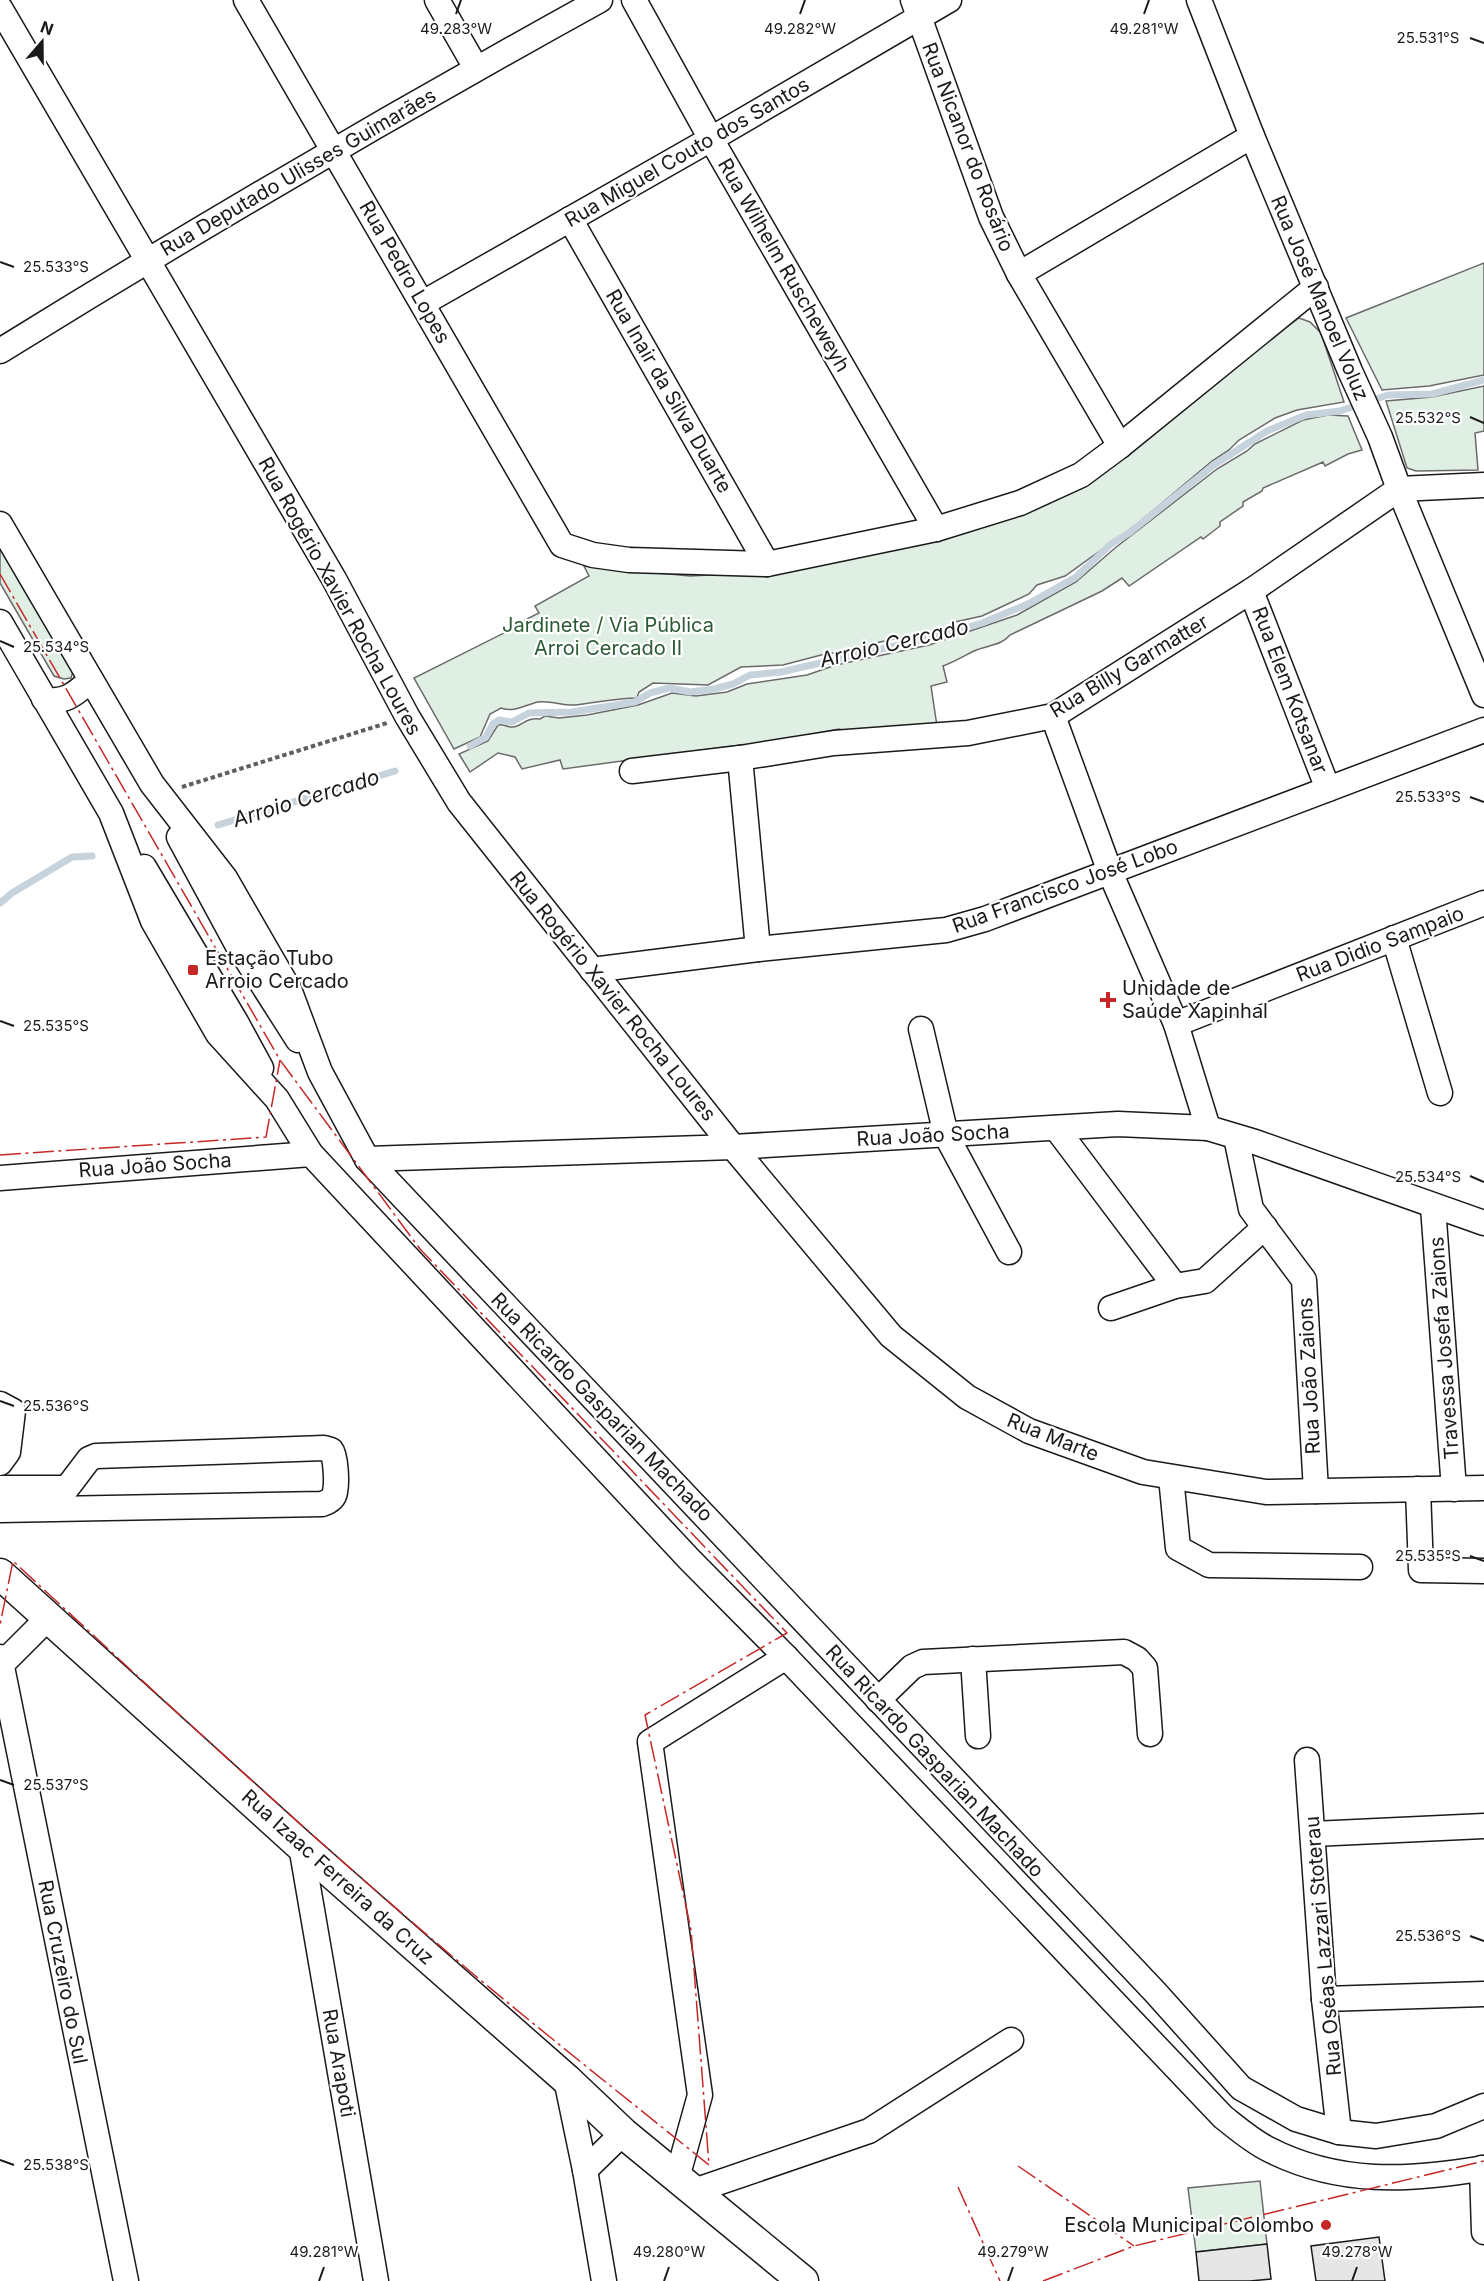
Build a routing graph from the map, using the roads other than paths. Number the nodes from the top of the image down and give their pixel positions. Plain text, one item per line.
1 (246, 0) edge
2 (437, 0) edge
3 (600, 0) edge
4 (634, 0) edge
5 (949, 0) edge
6 (1199, 0) edge
7 (0, 8) edge
8 (916, 9) edge
9 (476, 68) junction
10 (1252, 136) junction
11 (711, 139) junction
12 (336, 151) junction
13 (570, 219) junction
14 (147, 260) junction
15 (1019, 274) junction
16 (1316, 287) junction
17 (423, 303) junction
18 (0, 351) edge
19 (1120, 446) junction
20 (1484, 485) edge
21 (1399, 489) junction
22 (0, 524) edge
23 (936, 529) junction
24 (767, 564) junction
25 (1251, 591) junction
26 (0, 622) edge
27 (91, 680) junction
28 (1484, 695) edge
29 (45, 699) junction
30 (1053, 716) junction
31 (1484, 730) edge
32 (740, 758) junction
33 (632, 771) dead end
34 (1328, 789) junction
35 (1110, 872) junction
36 (1484, 903) edge
37 (1394, 938) junction
38 (758, 949) junction
39 (592, 970) junction
40 (1176, 1024) junction
41 (921, 1029) dead end
42 (1440, 1093) dead end
43 (1056, 1128) junction
44 (1208, 1128) junction
45 (946, 1135) junction
46 (1236, 1137) junction
47 (733, 1147) junction
48 (311, 1154) junction
49 (367, 1159) junction
50 (0, 1178) edge
51 (1433, 1207) junction
52 (1484, 1223) edge
53 (1265, 1227) junction
54 (1010, 1252) dead end
55 (1175, 1286) junction
56 (1111, 1308) dead end
57 (0, 1404) edge
58 (0, 1463) edge
59 (1172, 1477) junction
60 (0, 1488) edge
61 (1484, 1488) edge
62 (1418, 1489) junction
63 (1454, 1489) junction
64 (1316, 1491) junction
65 (0, 1510) edge
66 (1360, 1567) dead end
67 (1484, 1571) edge
68 (0, 1574) edge
69 (49, 1617) junction
70 (786, 1657) junction
71 (973, 1659) junction
72 (1, 1660) edge
73 (878, 1700) junction
74 (1150, 1734) dead end
75 (978, 1736) dead end
76 (9, 1747) edge
77 (1307, 1760) dead end
78 (1484, 1826) edge
79 (1313, 1834) junction
80 (301, 1846) junction
81 (1484, 1994) edge
82 (1324, 1999) junction
83 (1011, 2040) dead end
84 (566, 2079) junction
85 (1484, 2106) edge
86 (1339, 2132) junction
87 (623, 2133) junction
88 (1483, 2168) edge
89 (585, 2170) junction
90 (686, 2185) junction
91 (1484, 2232) edge
92 (126, 2281) edge
93 (376, 2281) edge
94 (604, 2281) edge
95 (802, 2281) edge

1 - 12 street, Rua Pedro Lopes
2 - 9 street
3 - 9 street, Rua Deputado Ulisses Guimarães
4 - 11 street, Rua Wilhelm Ruscheweyh
5 - 8 street, Rua Miguel Couto dos Santos
6 - 10 street, Rua José Manoel Voluz
7 - 14 street, Rua Rogério Xavier Rocha Loures
8 - 11 street, Rua Miguel Couto dos Santos
8 - 15 street, Rua Nicanor do Rosário
9 - 12 street, Rua Deputado Ulisses Guimarães
10 - 15 street
10 - 16 street, Rua José Manoel Voluz
11 - 13 street, Rua Miguel Couto dos Santos
11 - 23 street, Rua Wilhelm Ruscheweyh
12 - 14 street, Rua Deputado Ulisses Guimarães
12 - 17 street, Rua Pedro Lopes
13 - 17 street, Rua Miguel Couto dos Santos
13 - 24 street, Rua Inair da Silva Duarte
14 - 18 street, Rua Deputado Ulisses Guimarães
14 - 39 street, Rua Rogério Xavier Rocha Loures
15 - 19 street, Rua Nicanor do Rosário
16 - 19 street
16 - 21 street, Rua José Manoel Voluz
17 - 24 street, Rua Pedro Lopes
19 - 23 street
20 - 21 street
21 - 25 street, Rua Billy Garmatter
21 - 28 street, Rua José Manoel Voluz
22 - 27 street
23 - 24 street
25 - 30 street, Rua Billy Garmatter
25 - 34 street, Rua Elem Kotsanar
26 - 29 street, Rua Ricardo Gasparian Machado
27 - 29 street
27 - 49 street, Rua Ricardo Gasparian Machado
29 - 48 street, Rua Ricardo Gasparian Machado
30 - 32 street, Rua Billy Garmatter
30 - 35 street
31 - 34 street, Rua Francisco José Lobo
32 - 33 street, Rua Billy Garmatter
32 - 38 street
34 - 35 street, Rua Francisco José Lobo
35 - 38 street, Rua Francisco José Lobo
35 - 40 street
36 - 37 street, Rua Didio Sampaio
37 - 40 street, Rua Didio Sampaio
37 - 42 street
38 - 39 street, Rua Francisco José Lobo
39 - 47 street, Rua Rogério Xavier Rocha Loures
40 - 44 street
41 - 45 street
43 - 44 street, Rua João Socha
43 - 45 street, Rua João Socha
43 - 55 street
44 - 46 street, Rua João Socha
45 - 47 street, Rua João Socha
45 - 54 street
46 - 51 street, Rua João Socha
46 - 53 street, Rua João Zaions
47 - 49 street, Rua João Socha
47 - 59 street, Rua Marte
48 - 50 street, Rua João Socha
48 - 70 street, Rua Ricardo Gasparian Machado
49 - 73 street, Rua Ricardo Gasparian Machado
51 - 52 street, Rua João Socha
51 - 63 street, Travessa Josefa Zaions
53 - 55 street
53 - 64 street, Rua João Zaions
55 - 56 street
57 - 58 street
59 - 64 street, Rua Marte
59 - 66 street
60 - 65 street
61 - 63 street, Rua Marte
62 - 63 street, Rua Marte
62 - 64 street, Rua Marte
62 - 67 street
68 - 69 main road, Rua Izaac Ferreira da Cruz
69 - 72 street, Rua Cruzeiro do Sul
69 - 80 main road, Rua Izaac Ferreira da Cruz
70 - 88 street, Rua Ricardo Gasparian Machado
70 - 90 street
71 - 73 street
71 - 74 street
71 - 75 street
72 - 76 street, Rua Cruzeiro do Sul
73 - 86 street, Rua Ricardo Gasparian Machado
76 - 92 street, Rua Cruzeiro do Sul
77 - 79 street, Rua Oséas Lazzari Stoterau
78 - 79 street
79 - 82 street, Rua Oséas Lazzari Stoterau
80 - 84 main road, Rua Izaac Ferreira da Cruz
80 - 93 street, Rua Arapoti
81 - 82 street
82 - 86 street, Rua Oséas Lazzari Stoterau
83 - 90 street
84 - 87 main road, Rua Izaac Ferreira da Cruz
84 - 89 street
85 - 86 street, Rua Ricardo Gasparian Machado
87 - 89 street
87 - 90 main road, Rua Izaac Ferreira da Cruz
88 - 91 street
89 - 94 street
90 - 95 main road, Rua Izaac Ferreira da Cruz

